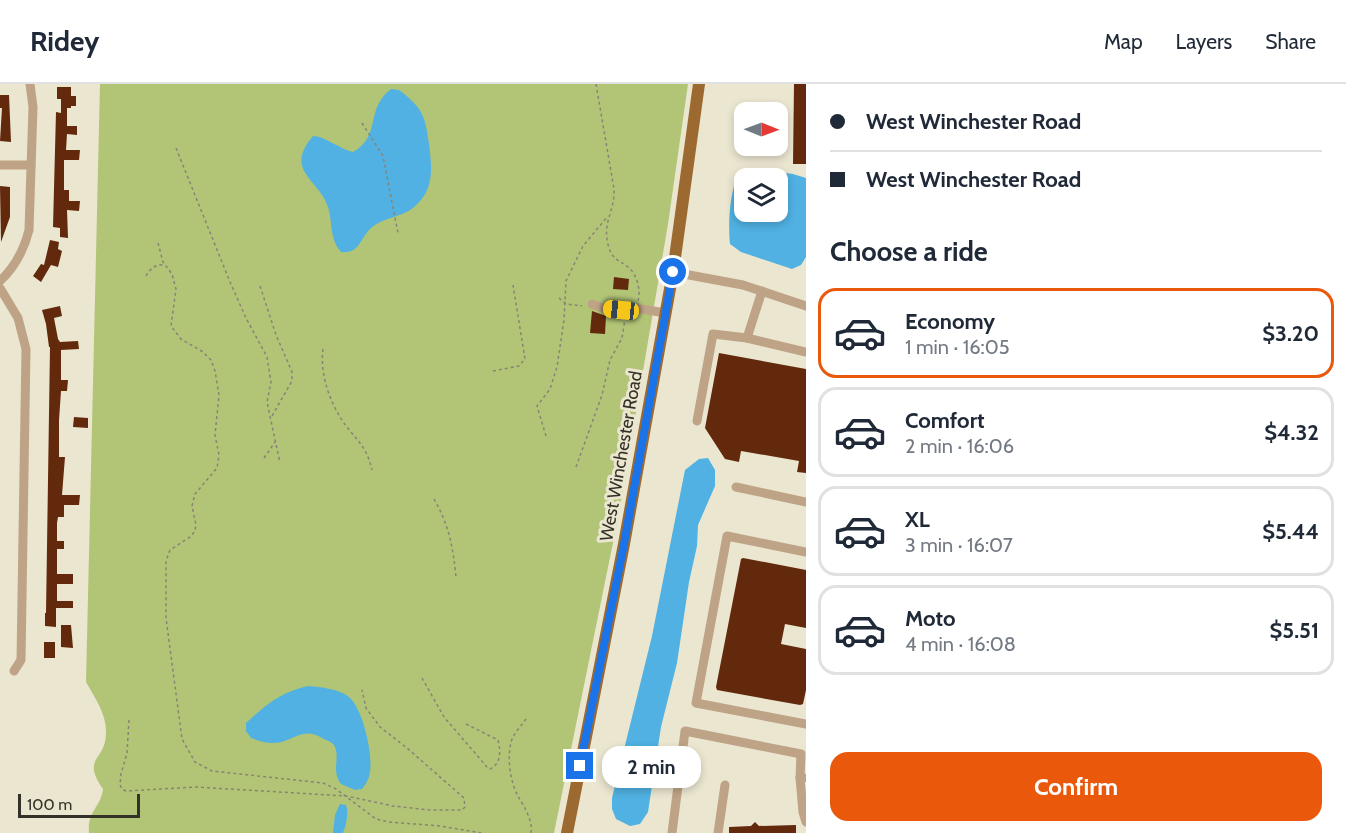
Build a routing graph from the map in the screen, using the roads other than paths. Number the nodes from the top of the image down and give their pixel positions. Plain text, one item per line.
1 (30, 84) edge
2 (699, 84) edge
3 (0, 165) edge
4 (32, 165) junction
5 (673, 272) junction
6 (0, 281) edge
7 (0, 288) edge
8 (762, 291) junction
9 (592, 304) road end
10 (806, 306) edge
11 (665, 313) junction
12 (747, 338) junction
13 (806, 352) edge
14 (697, 421) dead end
15 (736, 487) dead end
16 (806, 502) edge
17 (806, 552) edge
18 (14, 670) dead end
19 (806, 724) edge
20 (803, 778) edge
21 (725, 785) dead end
22 (806, 822) edge
23 (567, 833) edge
24 (672, 833) edge
25 (718, 833) edge

1 - 4 street
2 - 5 main road, West Winchester Road
3 - 4 street
4 - 6 street
5 - 8 street
5 - 11 main road, West Winchester Road
7 - 18 street
8 - 10 street
8 - 12 street
9 - 11 street
11 - 23 main road, West Winchester Road
12 - 13 street
12 - 14 street
15 - 16 street
17 - 19 street
20 - 22 street
20 - 24 street
21 - 25 street

